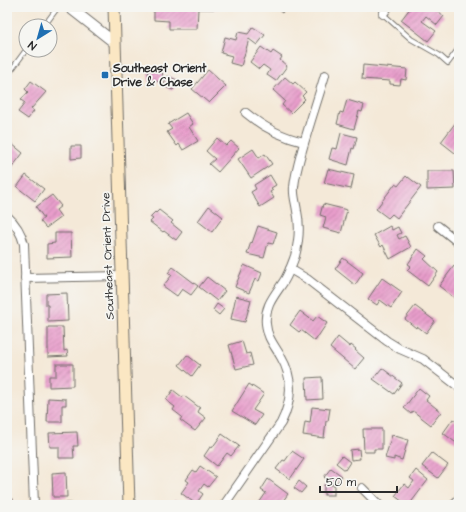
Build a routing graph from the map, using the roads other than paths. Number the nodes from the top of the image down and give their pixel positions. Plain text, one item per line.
1 (58, 7) edge
2 (69, 7) edge
3 (114, 7) edge
4 (386, 10) edge
5 (50, 18) edge
6 (115, 43) junction
7 (459, 48) edge
8 (20, 58) edge
9 (324, 75) dead end
10 (7, 76) edge
11 (246, 113) dead end
12 (304, 142) junction
13 (7, 216) edge
14 (438, 226) dead end
15 (459, 243) edge
16 (290, 270) junction
17 (122, 276) junction
18 (25, 278) junction
19 (459, 386) edge
20 (362, 488) dead end
21 (459, 500) edge
22 (34, 505) edge
23 (129, 505) edge
24 (224, 505) edge
25 (379, 505) edge
26 (455, 505) edge

1 - 5 lane
2 - 6 street
3 - 6 main road, Southeast Orient Drive
4 - 7 lane
6 - 17 main road, Southeast Orient Drive
8 - 10 lane
9 - 12 street
11 - 12 street
12 - 16 street
13 - 18 street
14 - 15 street
16 - 19 street
16 - 24 street
17 - 18 street
17 - 23 main road, Southeast Orient Drive
18 - 22 street
20 - 25 street
21 - 26 street

